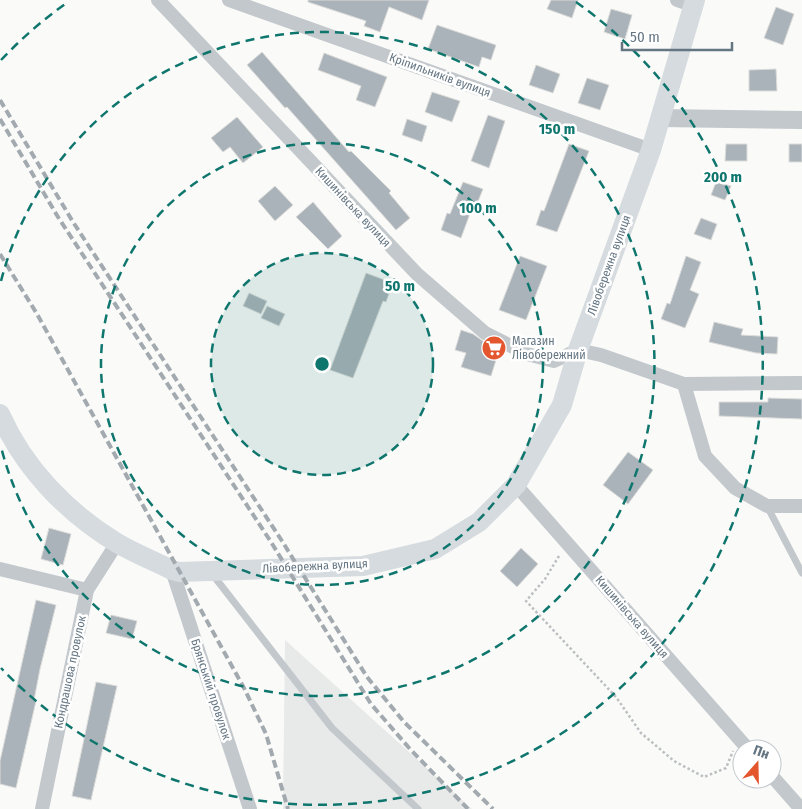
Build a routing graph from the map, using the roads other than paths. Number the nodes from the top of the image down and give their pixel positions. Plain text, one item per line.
1 (158, 0) edge
2 (229, 0) edge
3 (689, 2) edge
4 (660, 118) junction
5 (802, 120) edge
6 (650, 150) junction
7 (578, 350) junction
8 (802, 383) edge
9 (684, 384) junction
10 (0, 414) edge
11 (516, 485) junction
12 (767, 506) junction
13 (802, 506) edge
14 (117, 543) junction
15 (0, 569) edge
16 (172, 570) junction
17 (210, 571) junction
18 (802, 573) edge
19 (88, 590) junction
20 (740, 739) edge
21 (782, 787) edge
22 (413, 807) edge
23 (42, 809) edge
24 (250, 809) edge
25 (801, 809) edge

1 - 7 street, Кишинівська вулиця
2 - 6 street, Кріпильників вулиця
3 - 4 main road, Лівобережна вулиця
4 - 5 street
4 - 6 main road, Лівобережна вулиця
6 - 7 main road, Лівобережна вулиця
7 - 9 street
7 - 11 main road, Лівобережна вулиця
8 - 9 street
9 - 12 street
10 - 14 main road
11 - 17 main road, Лівобережна вулиця
11 - 20 street, Кишинівська вулиця
12 - 13 street
12 - 18 lane
14 - 16 main road
14 - 19 street, Кондрашова провулок
15 - 19 street
16 - 17 main road, Лівобережна вулиця
16 - 24 street, Брянський провулок
17 - 22 lane
19 - 23 street, Кондрашова провулок
21 - 25 street

